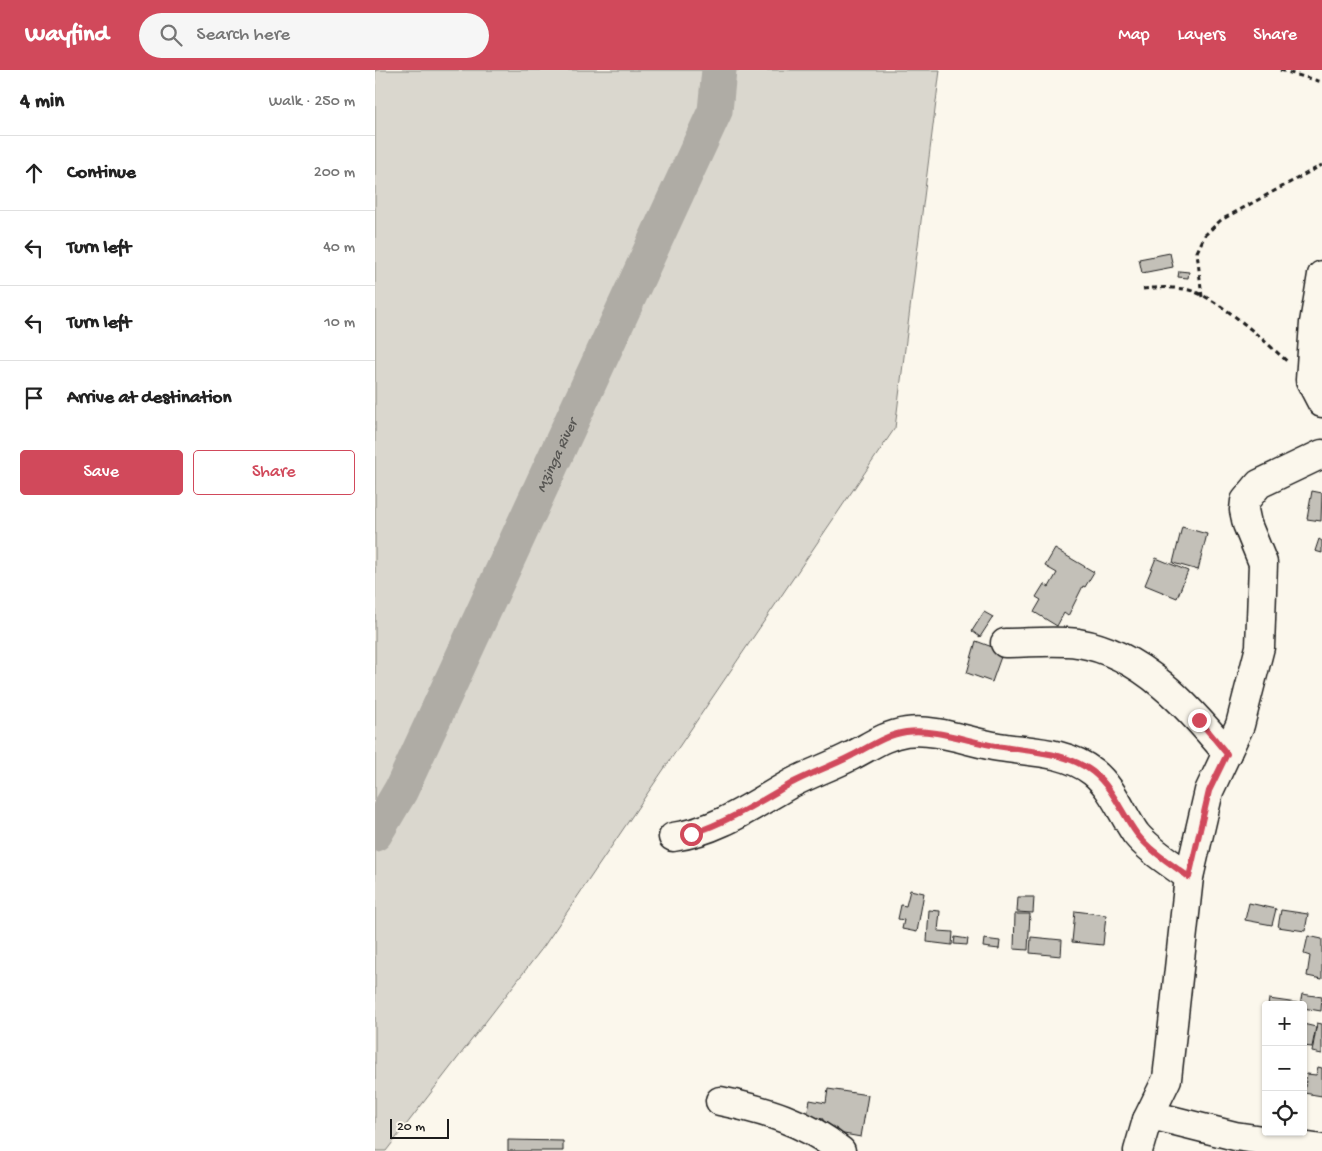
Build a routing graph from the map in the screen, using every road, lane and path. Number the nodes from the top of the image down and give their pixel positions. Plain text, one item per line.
1 (1280, 70) edge
2 (1322, 82) edge
3 (1322, 165) edge
4 (1322, 275) edge
5 (1143, 289) dead end
6 (1202, 297) junction
7 (1316, 392) edge
8 (1322, 454) edge
9 (1005, 643) dead end
10 (1227, 754) junction
11 (673, 837) dead end
12 (1189, 877) junction
13 (1167, 1079) junction
14 (720, 1101) dead end
15 (1147, 1120) junction
16 (1193, 1124) junction
17 (1322, 1149) edge
18 (841, 1151) edge
19 (1139, 1151) edge

1 - 2 path
3 - 6 path
4 - 7 street
5 - 6 path
6 - 7 path
8 - 10 street
9 - 10 street
10 - 12 street
11 - 12 street
12 - 13 street
13 - 15 street
13 - 16 street
14 - 18 street
15 - 16 street
15 - 19 street
16 - 17 street

